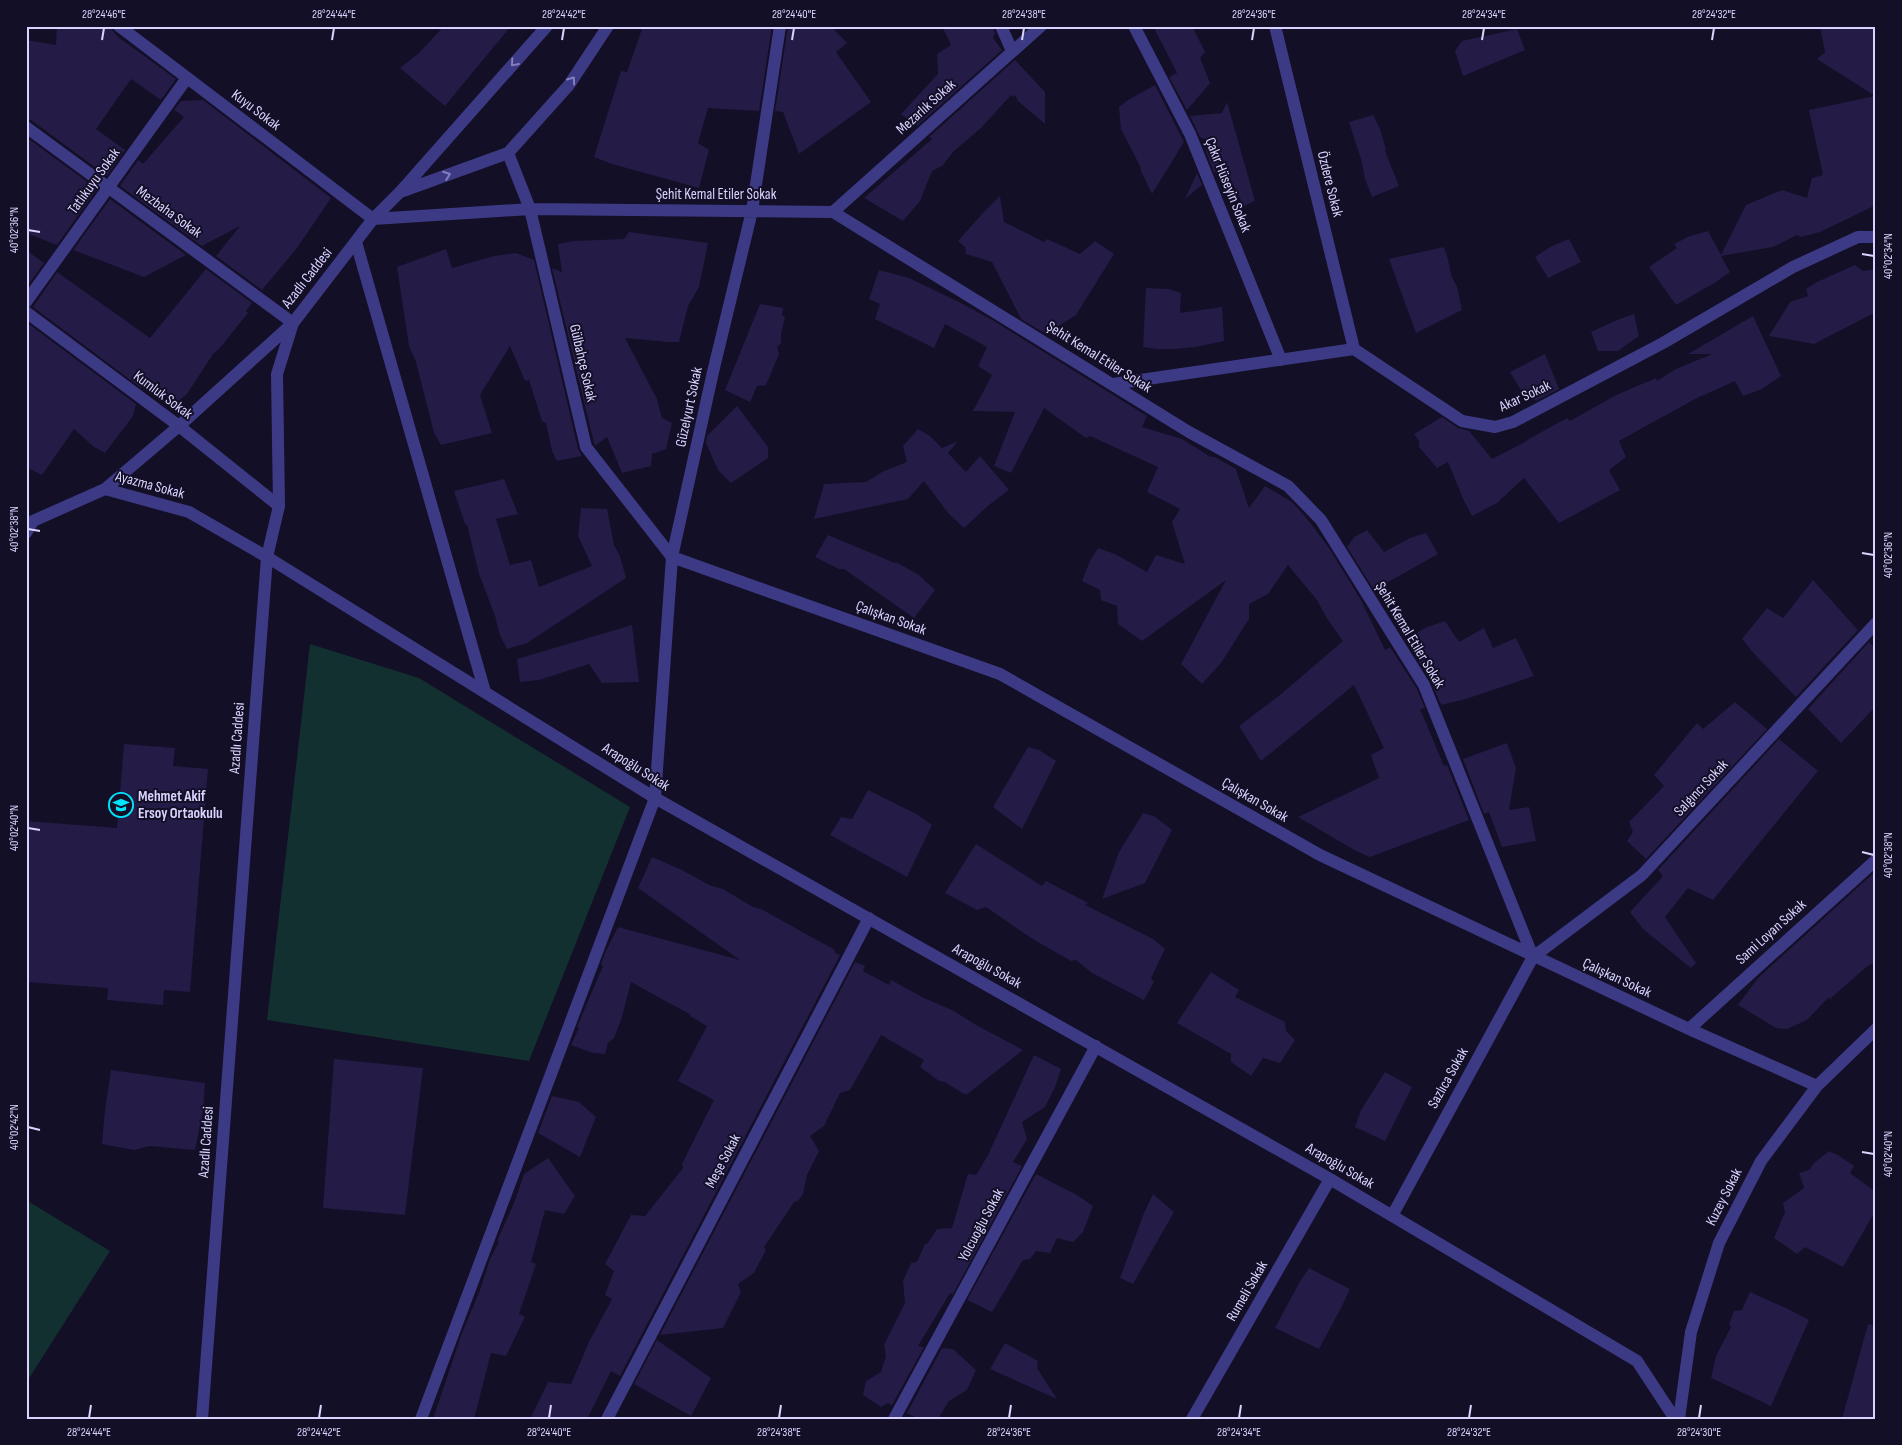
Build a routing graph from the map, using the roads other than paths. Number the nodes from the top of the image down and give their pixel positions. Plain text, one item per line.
1 (119, 26) edge
2 (547, 26) edge
3 (608, 26) edge
4 (780, 26) edge
5 (1001, 26) edge
6 (1041, 26) edge
7 (1134, 26) edge
8 (1275, 26) edge
9 (1012, 51) junction
10 (188, 78) junction
11 (26, 127) edge
12 (508, 153) junction
13 (109, 188) junction
14 (401, 191) junction
15 (530, 209) junction
16 (752, 211) junction
17 (833, 212) junction
18 (373, 219) junction
19 (1876, 237) edge
20 (356, 242) junction
21 (26, 302) edge
22 (26, 312) edge
23 (292, 323) junction
24 (1354, 349) junction
25 (1281, 360) junction
26 (1113, 384) junction
27 (179, 426) junction
28 (106, 490) junction
29 (279, 506) junction
30 (30, 519) edge
31 (26, 532) edge
32 (672, 556) junction
33 (267, 557) junction
34 (1876, 623) edge
35 (484, 692) junction
36 (655, 798) junction
37 (1876, 860) edge
38 (869, 918) junction
39 (1533, 957) junction
40 (1688, 1029) junction
41 (1876, 1029) edge
42 (1096, 1046) junction
43 (1817, 1086) junction
44 (1330, 1179) junction
45 (1392, 1216) junction
46 (202, 1419) edge
47 (421, 1419) edge
48 (607, 1419) edge
49 (894, 1419) edge
50 (1192, 1419) edge
51 (1675, 1419) edge
52 (1679, 1419) edge

1 - 10 street, Kuyu Sokak
2 -> 14 street, Azadlı Caddesi
12 -> 3 street, Azadlı Caddesi
4 - 16 street, Güzelyurt Sokak
5 - 9 street
6 - 9 street, Mezarlık Sokak
7 - 25 street, Çakır Hüseyin Sokak
8 - 24 street, Özdere Sokak
9 - 17 street, Mezarlık Sokak
10 - 13 street, Tatlıkuyu Sokak
10 - 18 street, Kuyu Sokak
11 - 13 street, Mezbaha Sokak
14 -> 12 street, Azadlı Caddesi
12 - 15 street, Gülbahçe Sokak
13 - 21 street, Tatlıkuyu Sokak
13 - 23 street, Mezbaha Sokak
14 - 18 street, Azadlı Caddesi
15 - 16 street, Şehit Kemal Etiler Sokak
15 - 18 street, Şehit Kemal Etiler Sokak
15 - 32 street, Gülbahçe Sokak
16 - 17 street, Şehit Kemal Etiler Sokak
16 - 32 street, Güzelyurt Sokak
17 - 26 street, Şehit Kemal Etiler Sokak
18 - 20 street, Azadlı Caddesi
19 - 24 street, Akar Sokak
20 - 23 street, Azadlı Caddesi
20 - 35 street
22 - 27 street, Kumluk Sokak
23 - 27 street
23 - 29 street, Azadlı Caddesi
24 - 25 street
25 - 26 street
26 - 39 street, Şehit Kemal Etiler Sokak
27 - 28 street
27 - 29 street, Kumluk Sokak
28 - 30 street, Ayazma Sokak
28 - 33 street, Ayazma Sokak
29 - 33 street, Azadlı Caddesi
30 - 31 street, Ayazma Sokak
32 - 36 street, Güzelyurt Sokak
32 - 39 street, Çalışkan Sokak
33 - 35 street, Arapoğlu Sokak
33 - 46 street, Azadlı Caddesi
34 - 39 street, Salgıncı Sokak
35 - 36 street, Arapoğlu Sokak
36 - 38 street, Arapoğlu Sokak
36 - 47 street, Güzelyurt Sokak
37 - 40 street, Sami Loyan Sokak
38 - 42 street, Arapoğlu Sokak
38 - 48 street, Meşe Sokak
39 - 40 street, Çalışkan Sokak
39 - 45 street, Sazlıca Sokak
40 - 43 street, Çalışkan Sokak
41 - 43 street, Kuzey Sokak
42 - 44 street, Arapoğlu Sokak
42 - 49 street, Yolcuoğlu Sokak
43 - 52 street, Kuzey Sokak
44 - 45 street, Arapoğlu Sokak
44 - 50 street, Rumeli Sokak
45 - 51 street, Arapoğlu Sokak

